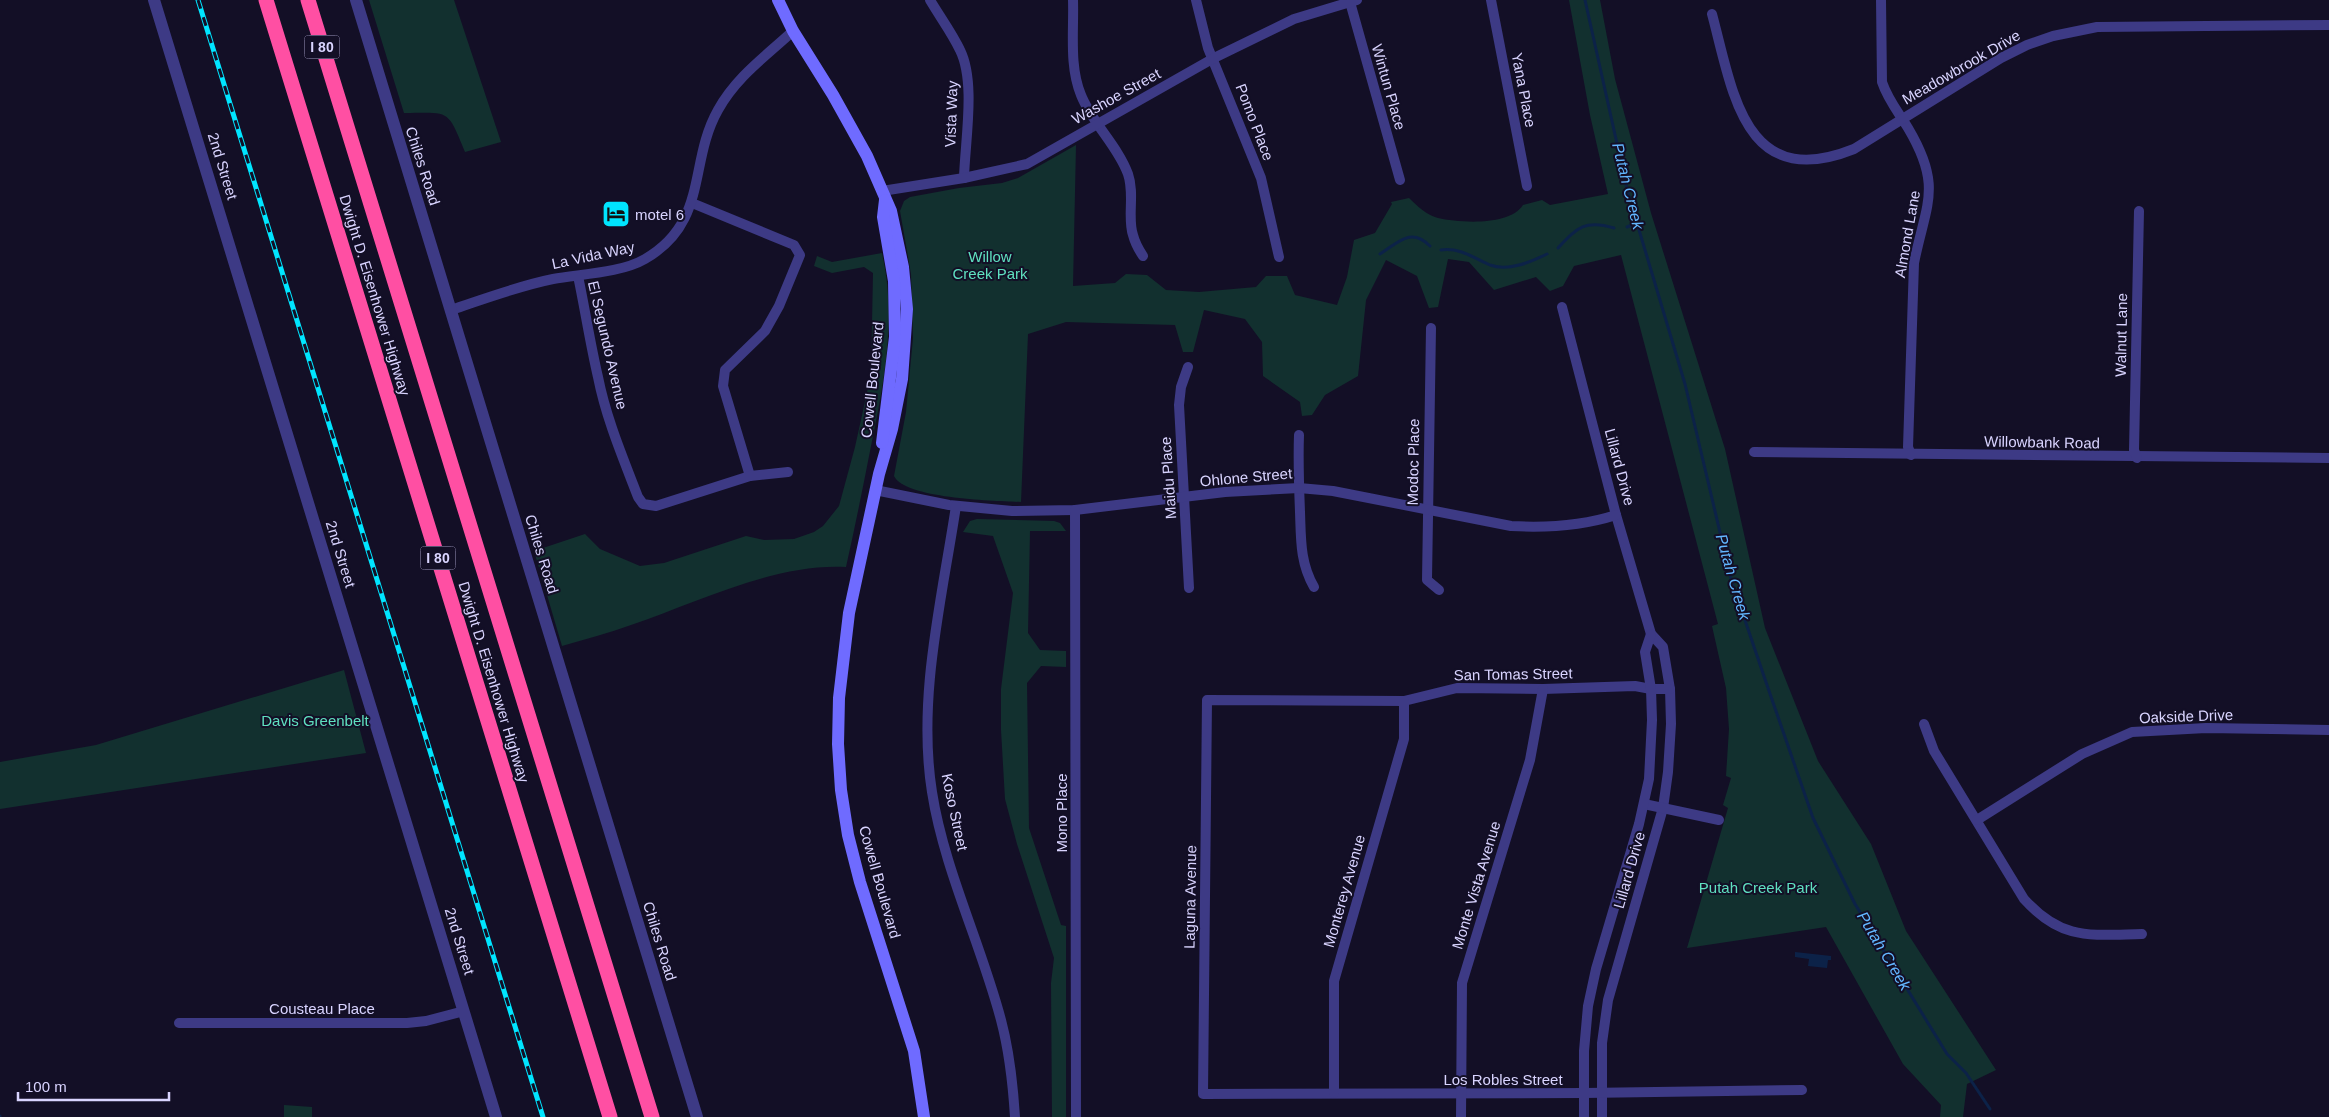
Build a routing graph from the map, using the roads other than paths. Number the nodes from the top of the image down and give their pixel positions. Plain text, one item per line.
1 (154, 0) edge
2 (266, 0) edge
3 (308, 0) edge
4 (356, 0) edge
5 (778, 0) edge
6 (930, 0) edge
7 (1073, 0) edge
8 (1196, 0) edge
9 (1491, 0) edge
10 (1881, 0) edge
11 (1354, 1) edge
12 (1712, 14) dead end
13 (2329, 25) edge
14 (793, 31) junction
15 (1214, 58) junction
16 (1901, 119) junction
17 (1098, 123) junction
18 (964, 178) junction
19 (1400, 180) dead end
20 (1527, 186) dead end
21 (883, 195) junction
22 (692, 203) junction
23 (2138, 211) dead end
24 (1143, 256) dead end
25 (1279, 257) dead end
26 (578, 276) junction
27 (1562, 307) dead end
28 (451, 310) junction
29 (1431, 328) dead end
30 (1188, 367) dead end
31 (1299, 436) dead end
32 (1754, 452) dead end
33 (1912, 455) junction
34 (2137, 458) junction
35 (2329, 458) edge
36 (788, 472) dead end
37 (750, 476) junction
38 (1299, 488) junction
39 (875, 490) junction
40 (1185, 498) junction
41 (956, 506) junction
42 (1075, 510) junction
43 (1427, 511) junction
44 (1616, 514) junction
45 (1314, 587) dead end
46 (1188, 588) dead end
47 (1439, 590) dead end
48 (1651, 634) junction
49 (1543, 689) junction
50 (1651, 689) junction
51 (1670, 689) junction
52 (1208, 700) joint
53 (1404, 701) junction
54 (1924, 724) dead end
55 (2329, 730) edge
56 (1652, 750) junction
57 (1670, 751) junction
58 (1644, 804) junction
59 (1663, 808) junction
60 (1719, 820) dead end
61 (1977, 820) junction
62 (2142, 934) dead end
63 (1605, 937) junction
64 (1623, 942) junction
65 (464, 1011) junction
66 (179, 1023) dead end
67 (1802, 1090) dead end
68 (1334, 1093) junction
69 (1584, 1093) junction
70 (1602, 1093) junction
71 (1203, 1094) joint
72 (1461, 1094) junction
73 (496, 1117) edge
74 (610, 1117) edge
75 (652, 1117) edge
76 (697, 1117) edge
77 (924, 1117) edge
78 (1015, 1117) edge
79 (1076, 1117) edge
80 (1461, 1117) edge
81 (1584, 1117) edge
82 (1602, 1117) edge

1 - 65 street, 2nd Street
2 - 74 highway, Dwight D. Eisenhower Highway / I 80
3 - 75 highway, Dwight D. Eisenhower Highway / I 80
4 - 28 street, Chiles Road
5 - 14 main road, Cowell Boulevard
6 - 18 street, Vista Way
7 - 17 street
8 - 15 street, Pomo Place
9 - 20 street, Yana Place
10 - 16 street, Almond Lane
11 - 15 street, Washoe Street
11 - 19 street, Wintun Place
12 - 16 street, Meadowbrook Drive
13 - 16 street, Meadowbrook Drive
14 - 21 main road, Cowell Boulevard
14 - 22 street, La Vida Way
15 - 17 street, Washoe Street
15 - 25 street, Pomo Place
16 - 33 street, Almond Lane
17 - 18 street, Washoe Street
17 - 24 street
18 - 21 street, Washoe Street
21 - 39 main road, Cowell Boulevard
22 - 26 street, La Vida Way
22 - 37 street
23 - 34 street, Walnut Lane
26 - 28 street, La Vida Way
26 - 37 street, El Segundo Avenue
27 - 44 street, Lillard Drive
28 - 76 street, Chiles Road
29 - 43 street, Modoc Place
30 - 40 street, Maidu Place
31 - 38 street
32 - 33 street, Willowbank Road
33 - 34 street, Willowbank Road
34 - 35 street, Willowbank Road
36 - 37 street, El Segundo Avenue
38 - 40 street, Ohlone Street
38 - 43 street, Ohlone Street
38 - 45 street
39 - 41 street, Ohlone Street
39 - 77 main road, Cowell Boulevard
40 - 42 street, Ohlone Street
40 - 46 street, Maidu Place
41 - 42 street, Ohlone Street
41 - 78 street, Koso Street
42 - 79 street, Mono Place
43 - 44 street, Ohlone Street
43 - 47 street, Modoc Place
44 - 48 street, Lillard Drive
48 - 50 street, Lillard Drive
48 - 51 street, Lillard Drive
49 - 50 street, San Tomas Street
49 - 53 street, San Tomas Street
49 - 72 street, Monte Vista Avenue
50 - 51 street, San Tomas Street
50 - 56 street, Lillard Drive
51 - 57 street, Lillard Drive
52 - 53 street, San Tomas Street
52 - 71 street, Laguna Avenue
53 - 68 street, Monterey Avenue
54 - 61 street
55 - 61 street, Oakside Drive
56 - 57 street
56 - 58 street, Lillard Drive
57 - 59 street, Lillard Drive
58 - 59 street
58 - 63 street, Lillard Drive
59 - 60 street
59 - 64 street, Lillard Drive
61 - 62 street
63 - 64 street
63 - 69 street, Lillard Drive
64 - 70 street, Lillard Drive
65 - 66 street, Cousteau Place
65 - 73 street, 2nd Street
67 - 70 street, Los Robles Street
68 - 71 street, Los Robles Street
68 - 72 street, Los Robles Street
69 - 70 street, Los Robles Street
69 - 72 street, Los Robles Street
69 - 81 street, Lillard Drive
70 - 82 street, Lillard Drive
72 - 80 street, Monte Vista Avenue

